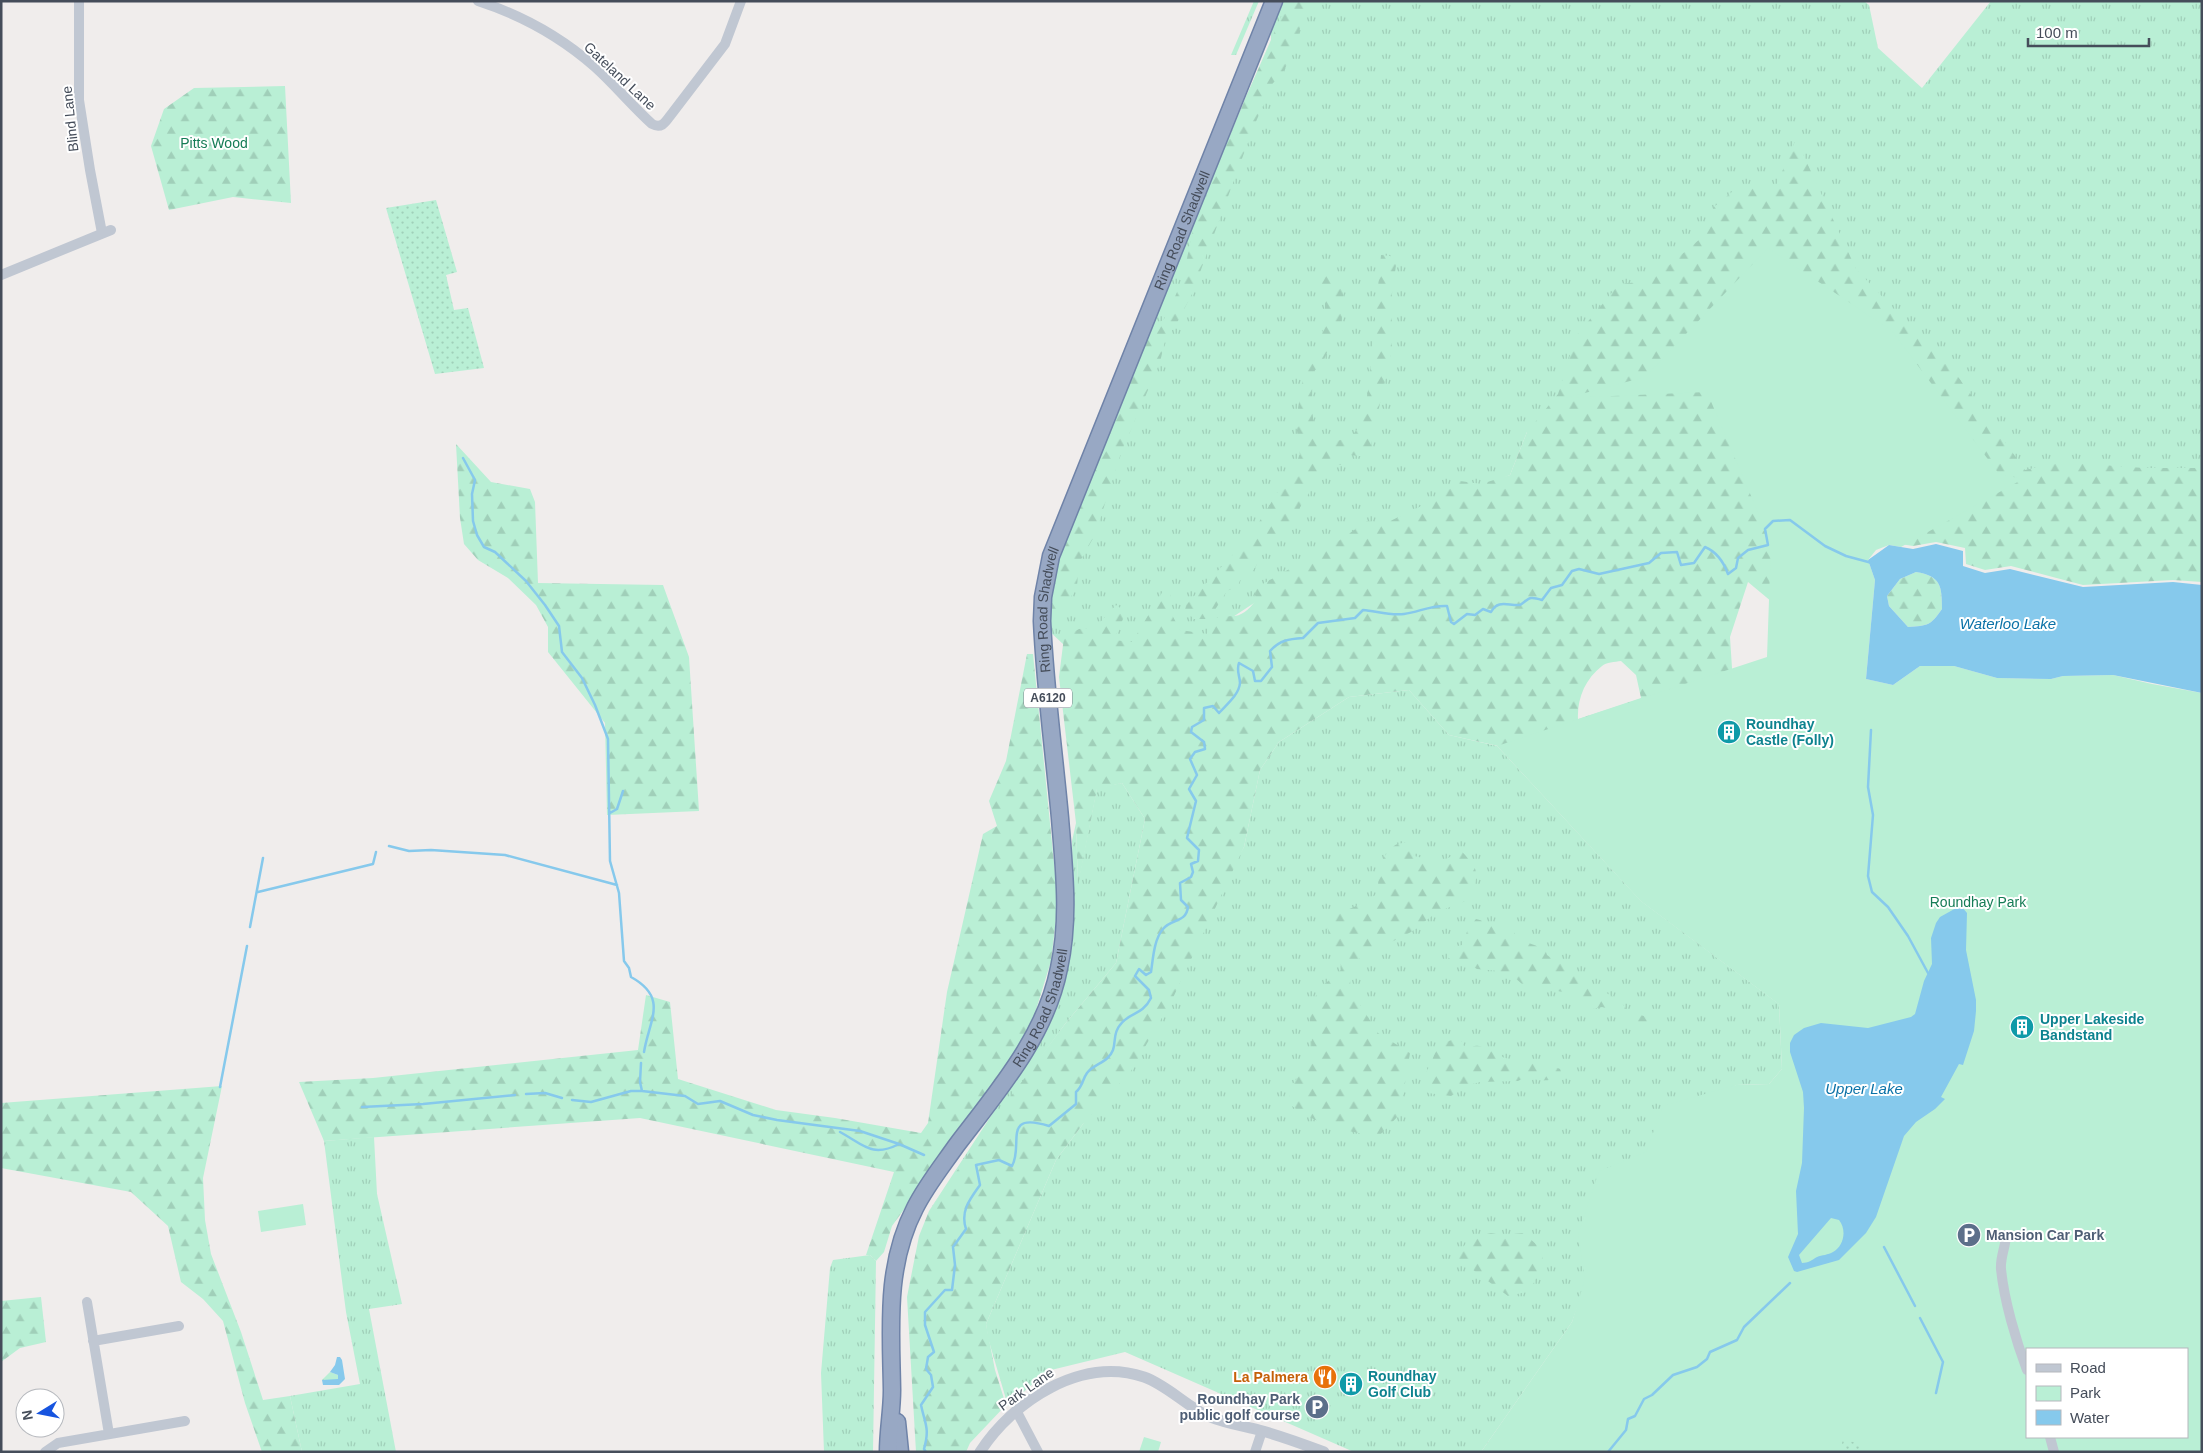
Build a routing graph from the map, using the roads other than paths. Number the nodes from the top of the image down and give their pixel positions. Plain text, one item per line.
1 (79, 1) edge
2 (478, 1) edge
3 (741, 1) edge
4 (1274, 1) edge
5 (1, 276) edge
6 (2006, 1235) dead end
7 (87, 1302) dead end
8 (179, 1327) dead end
9 (93, 1341) junction
10 (2026, 1367) edge
11 (892, 1393) junction
12 (1017, 1412) junction
13 (185, 1421) dead end
14 (1262, 1431) junction
15 (109, 1434) junction
16 (2050, 1438) edge
17 (45, 1452) edge
18 (888, 1452) edge
19 (900, 1452) edge
20 (980, 1452) edge
21 (1038, 1452) edge
22 (1255, 1452) edge
23 (1324, 1452) edge
24 (2054, 1452) edge

1 - 5 street, Blind Lane
2 - 3 street, Gateland Lane
4 - 11 highway, Ring Road Shadwell / A6120
6 - 10 street
7 - 9 street
8 - 9 street
9 - 15 street
11 - 18 highway, Ring Road Shadwell / A6120
11 - 19 highway, Ring Road Shadwell / A6120
12 - 14 street, Park Lane
12 - 20 street, Park Lane
12 - 21 street
13 - 15 street
14 - 22 street
14 - 23 street, Park Lane
15 - 17 street
16 - 24 street

